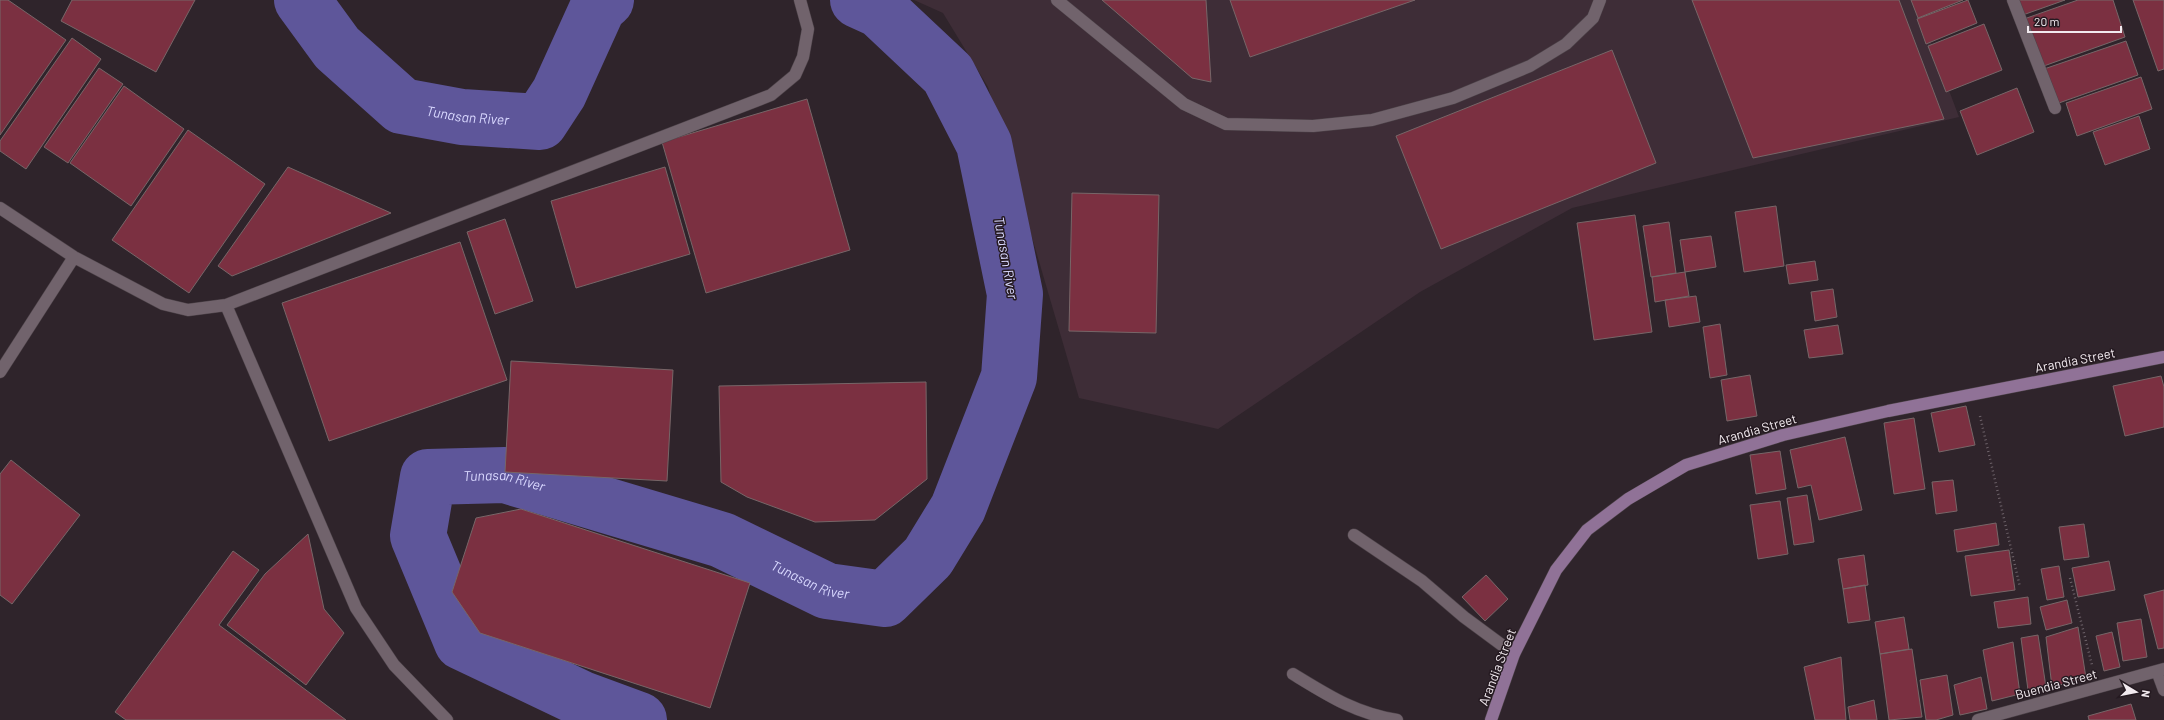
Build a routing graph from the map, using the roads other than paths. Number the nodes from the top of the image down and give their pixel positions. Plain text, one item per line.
1 (800, 0) edge
2 (1056, 0) edge
3 (1600, 0) edge
4 (2013, 0) edge
5 (2055, 108) dead end
6 (0, 208) edge
7 (74, 257) junction
8 (226, 304) junction
9 (2164, 358) edge
10 (0, 372) edge
11 (1354, 535) dead end
12 (1514, 654) junction
13 (2161, 670) edge
14 (1293, 674) dead end
15 (2164, 690) edge
16 (447, 720) edge
17 (1397, 720) edge
18 (1491, 720) edge
19 (1978, 720) edge

1 - 8 street
2 - 3 street
4 - 5 street
6 - 7 street
7 - 8 street
7 - 10 street
8 - 16 street
9 - 12 street, Arandia Street
11 - 12 street
12 - 18 street, Arandia Street
13 - 15 street
13 - 19 street, Buendia Street
14 - 17 street

